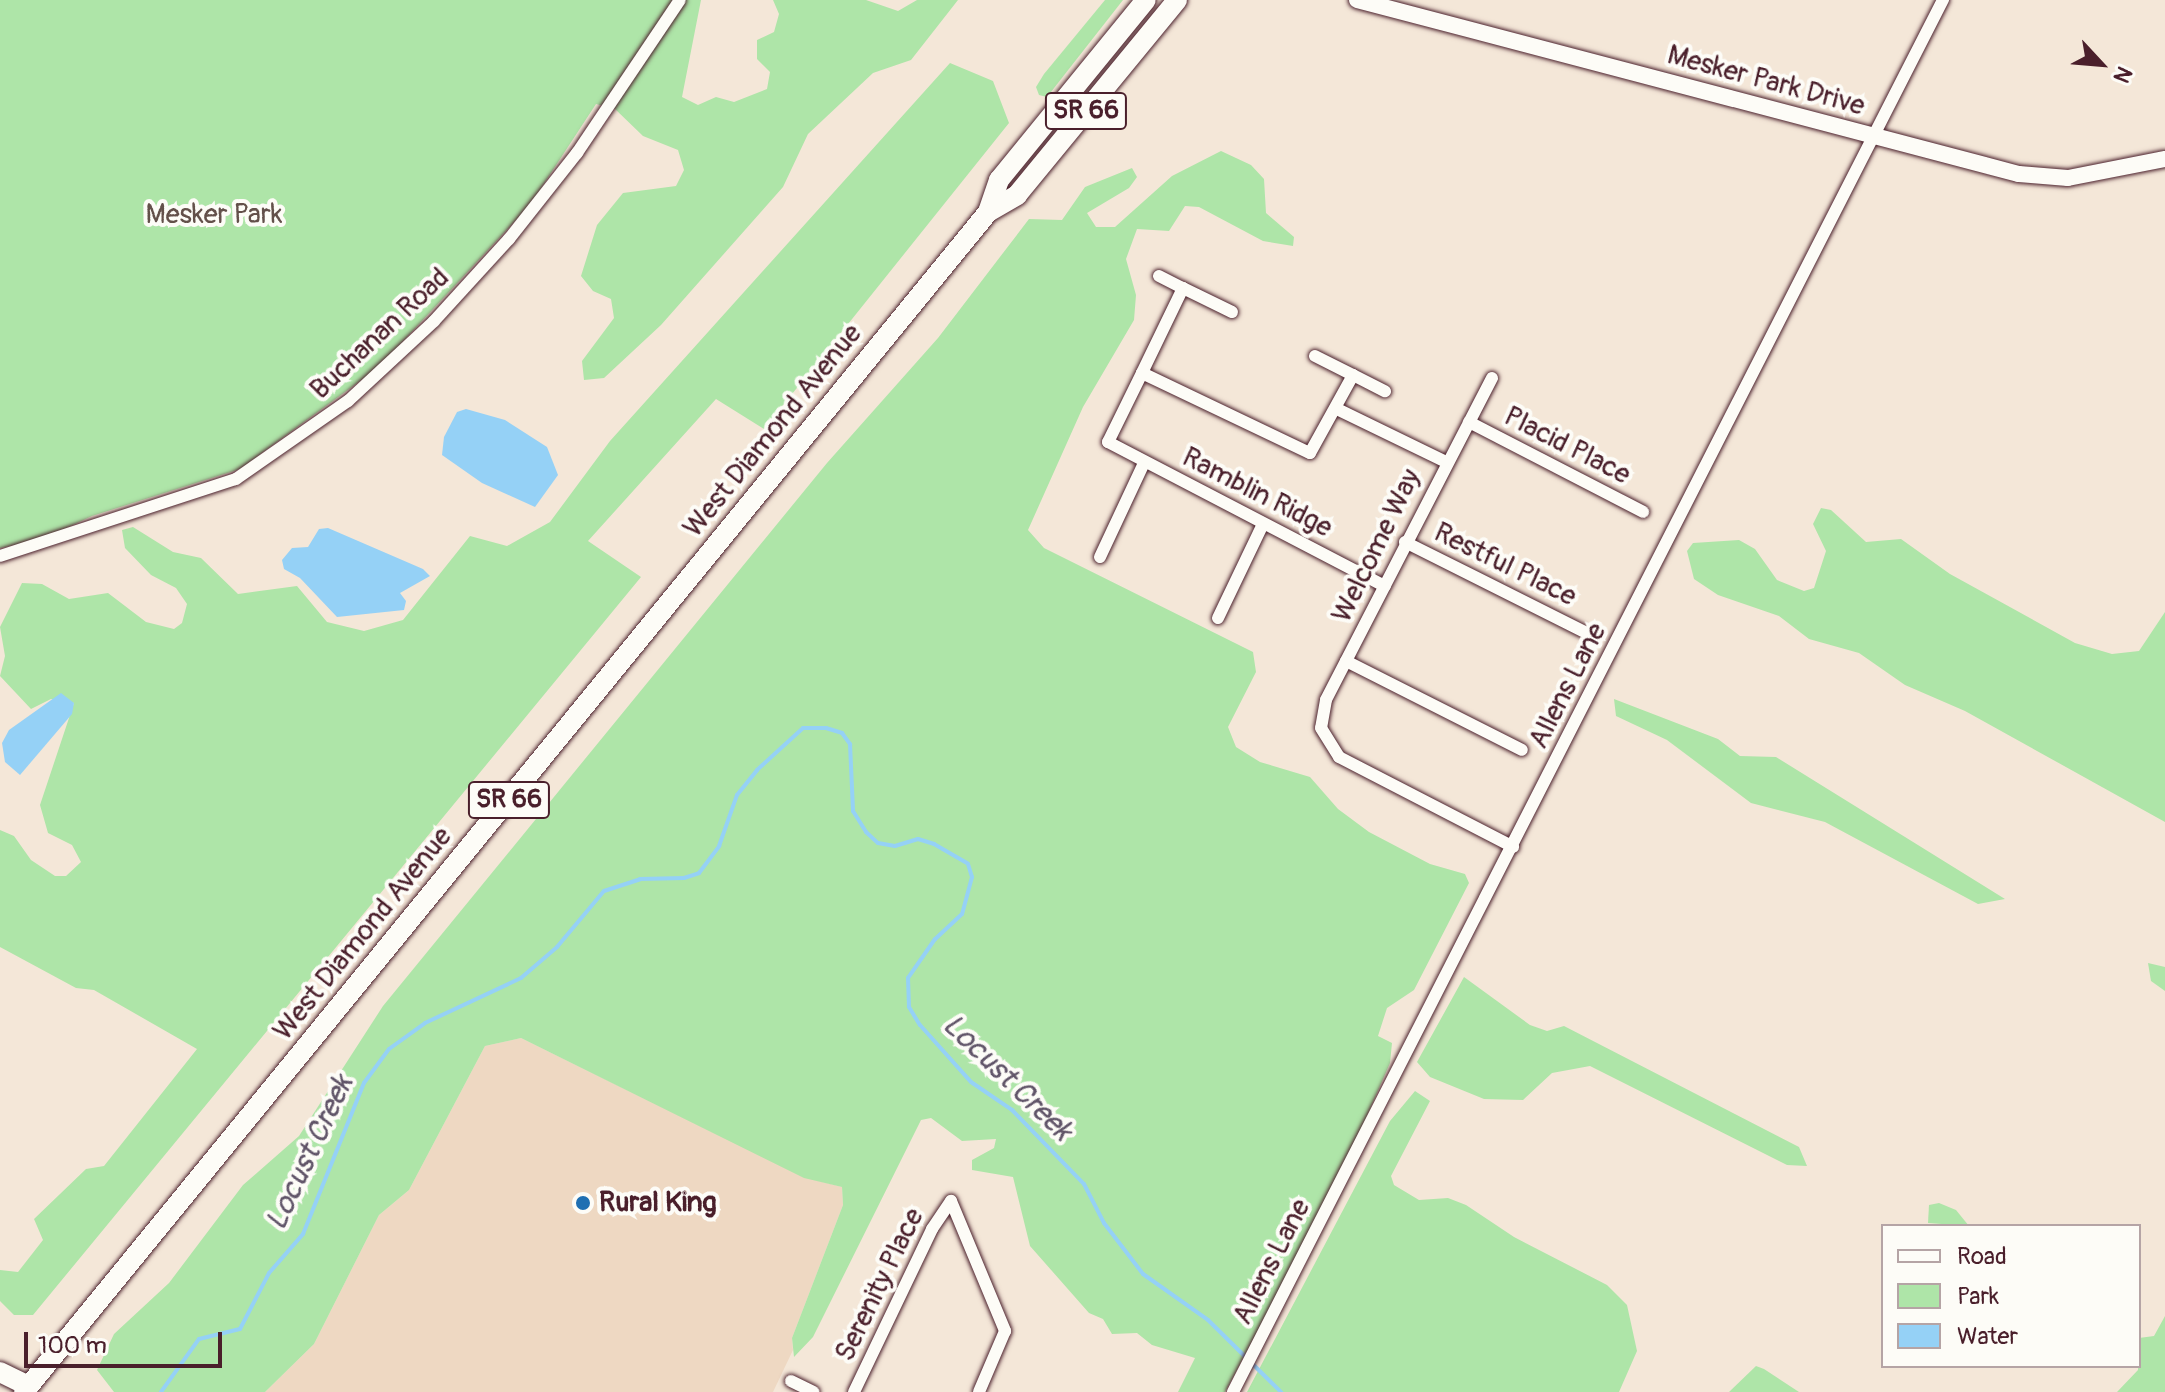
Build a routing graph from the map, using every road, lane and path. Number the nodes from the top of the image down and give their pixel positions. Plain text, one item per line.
1 (680, 0) edge
2 (1146, 0) edge
3 (1177, 0) edge
4 (1357, 0) edge
5 (1943, 0) edge
6 (1875, 137) junction
7 (2165, 159) edge
8 (988, 212) junction
9 (1159, 276) dead end
10 (1183, 288) junction
11 (1232, 312) dead end
12 (1315, 356) dead end
13 (1142, 373) junction
14 (1353, 375) junction
15 (1492, 378) dead end
16 (1385, 391) dead end
17 (1337, 409) junction
18 (1469, 422) junction
19 (1446, 462) junction
20 (1144, 463) junction
21 (1643, 512) dead end
22 (1263, 524) junction
23 (1405, 542) junction
24 (0, 556) edge
25 (1100, 557) dead end
26 (1385, 586) junction
27 (1218, 618) dead end
28 (1583, 631) dead end
29 (1346, 661) junction
30 (1522, 750) dead end
31 (1513, 847) junction
32 (0, 1372) edge
33 (791, 1381) dead end
34 (27, 1389) edge
35 (814, 1392) edge
36 (854, 1392) edge
37 (979, 1392) edge
38 (1233, 1392) edge

1 - 24 street, Buchanan Road
2 - 8 main road, West Diamond Avenue / SR 66
3 - 8 main road, West Diamond Avenue / SR 66
4 - 6 street, Mesker Park Drive
5 - 6 street, Allens Lane
6 - 7 street, Mesker Park Drive
6 - 31 street, Allens Lane
8 - 34 main road, West Diamond Avenue / SR 66
9 - 10 street
10 - 11 street
10 - 13 street
12 - 14 street
13 - 17 street
13 - 20 street, Ramblin Ridge
14 - 16 street
14 - 17 street
15 - 18 street, Welcome Way
17 - 19 street
18 - 19 street, Welcome Way
18 - 21 street, Placid Place
19 - 23 street, Welcome Way
20 - 22 street, Ramblin Ridge
20 - 25 street
22 - 26 street, Ramblin Ridge
22 - 27 street
23 - 26 street, Welcome Way
23 - 28 street, Restful Place
26 - 29 street, Welcome Way
29 - 30 street
29 - 31 street, Welcome Way
31 - 38 street, Allens Lane
32 - 34 main road
33 - 35 street
36 - 37 street, Serenity Place

